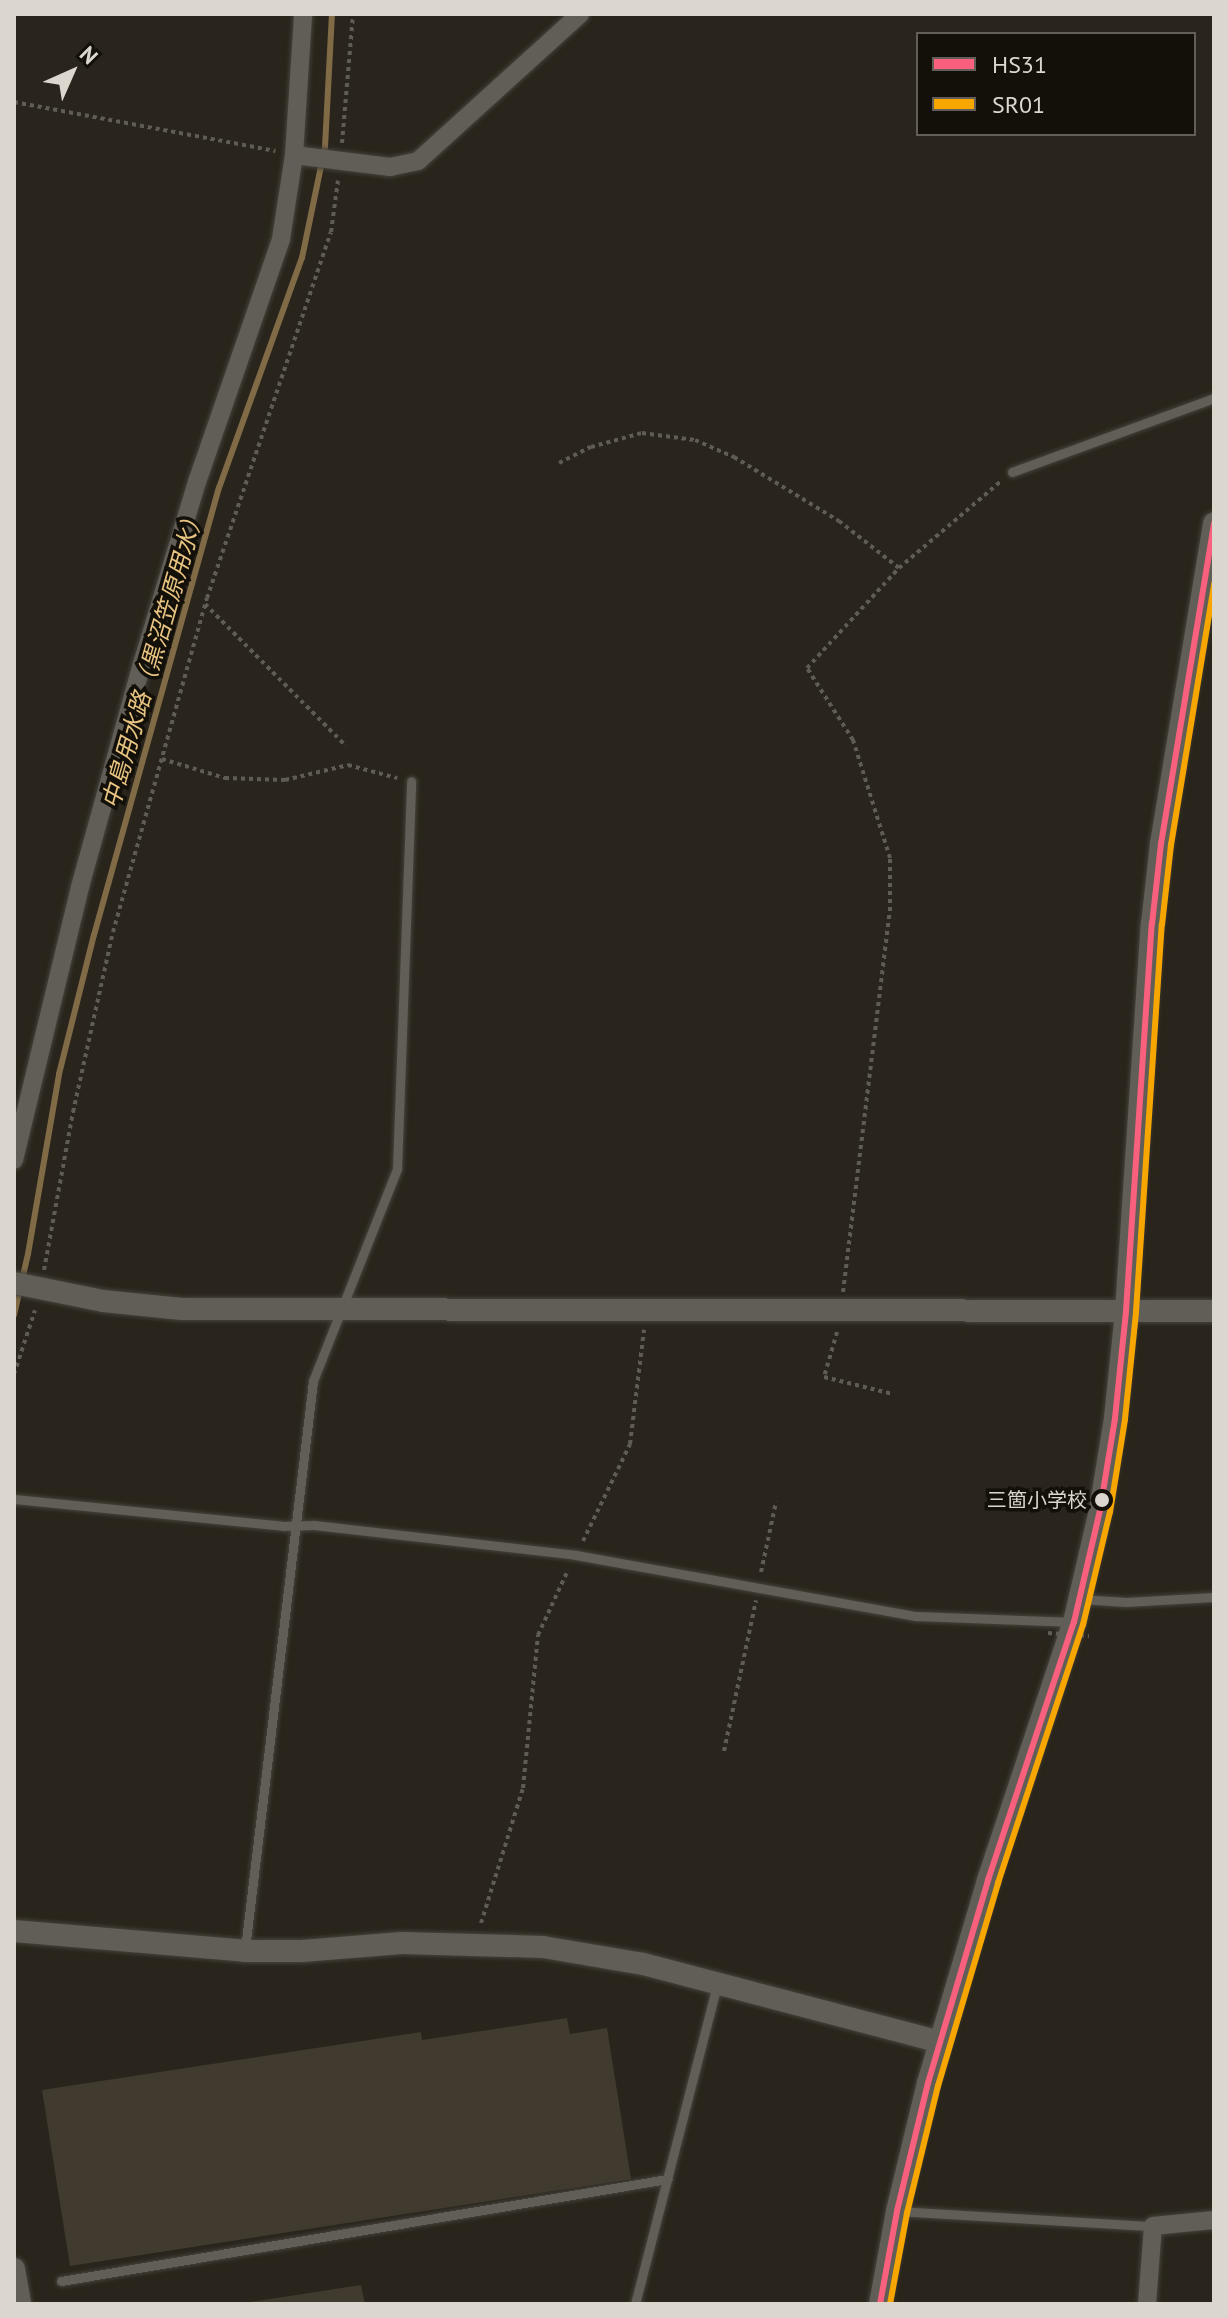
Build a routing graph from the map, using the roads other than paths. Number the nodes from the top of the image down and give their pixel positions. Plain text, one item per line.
1 (303, 14) edge
2 (580, 14) edge
3 (302, 156) junction
4 (1214, 398) edge
5 (1012, 472) road end
6 (1214, 523) edge
7 (411, 781) road end
8 (14, 1160) edge
9 (32, 1288) edge
10 (339, 1310) junction
11 (1126, 1311) junction
12 (1214, 1311) edge
13 (14, 1499) edge
14 (295, 1525) junction
15 (1214, 1597) edge
16 (1080, 1599) junction
17 (1083, 1624) junction
18 (14, 1931) edge
19 (245, 1951) junction
20 (717, 1984) junction
21 (940, 2042) junction
22 (667, 2179) junction
23 (897, 2211) junction
24 (1214, 2220) edge
25 (1153, 2226) junction
26 (14, 2269) edge
27 (61, 2281) dead end
28 (20, 2304) edge
29 (635, 2304) edge
30 (880, 2304) edge
31 (1147, 2304) edge

1 - 3 street
2 - 3 street
3 - 8 street
4 - 5 lane
6 - 11 street
7 - 10 lane
9 - 10 street
10 - 11 street
10 - 14 lane
11 - 12 street
11 - 16 street
13 - 14 lane
14 - 17 lane
14 - 19 lane
15 - 16 lane
16 - 17 street
17 - 21 street
18 - 19 street
19 - 20 street
20 - 21 street
20 - 22 lane
21 - 23 street
22 - 27 lane
22 - 29 lane
23 - 25 lane
23 - 30 street
24 - 25 street
25 - 31 street
26 - 28 street

